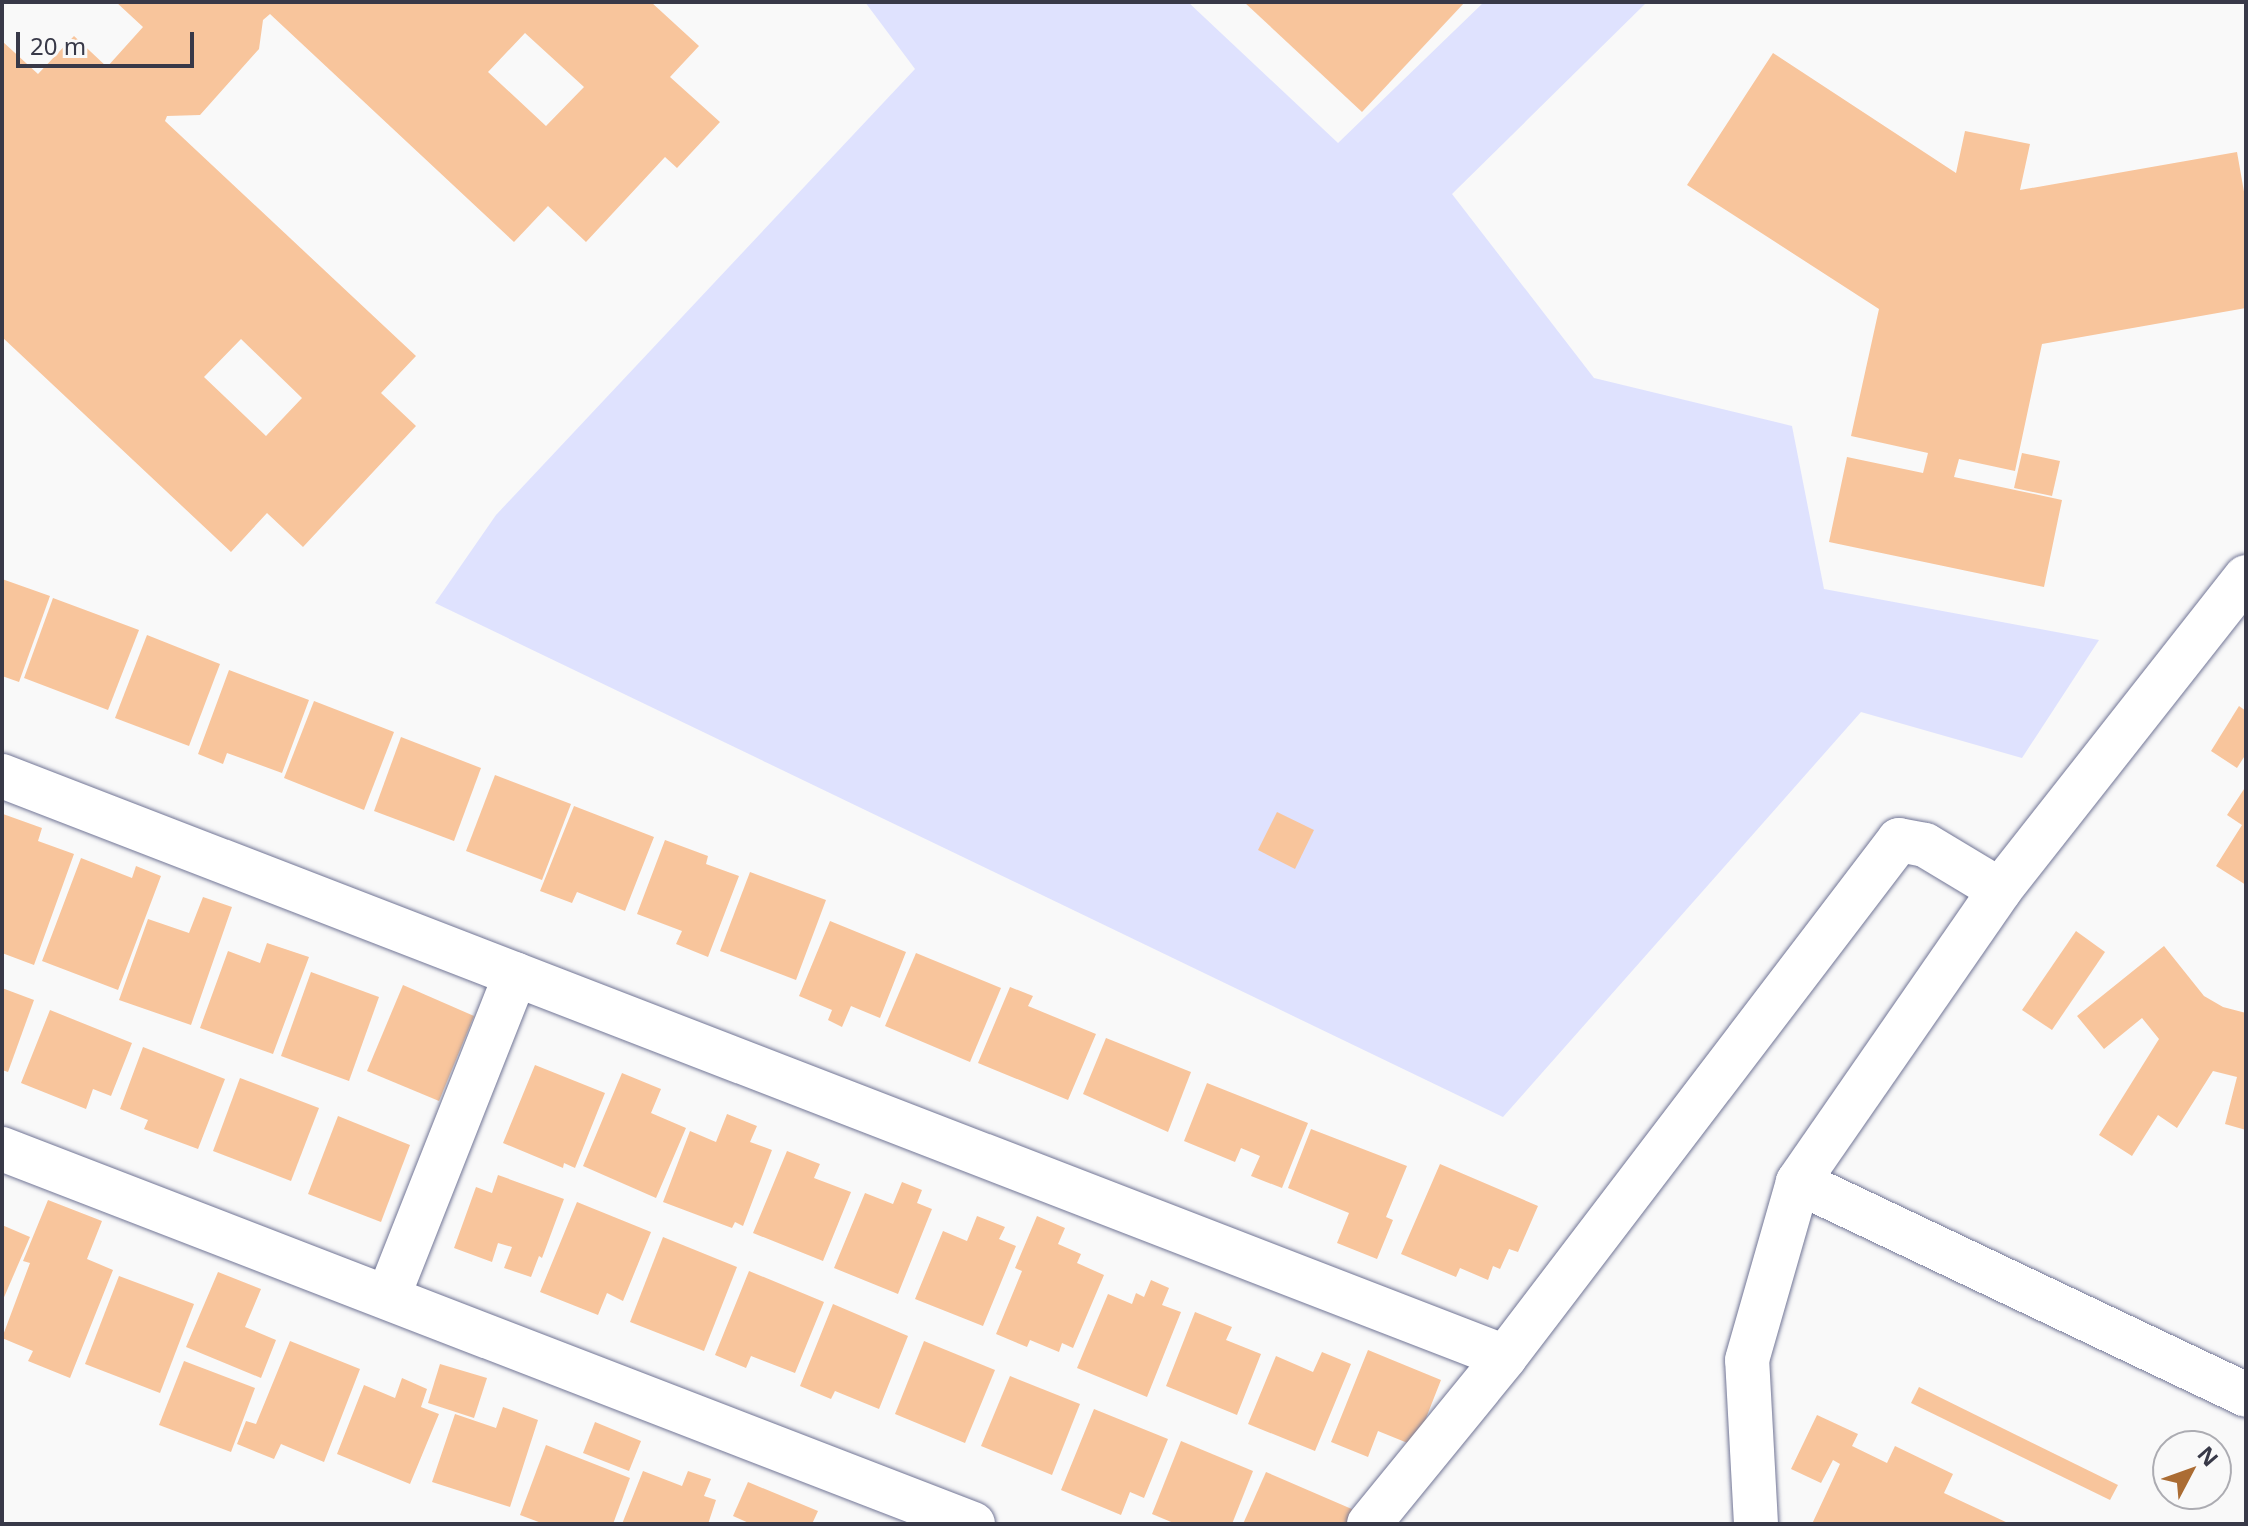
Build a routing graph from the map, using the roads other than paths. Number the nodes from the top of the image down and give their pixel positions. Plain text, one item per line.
1 (2246, 577) edge
2 (2, 776) edge
3 (2000, 890) junction
4 (516, 974) junction
5 (2, 1149) edge
6 (1798, 1182) junction
7 (388, 1297) junction
8 (1505, 1357) junction
9 (2246, 1395) edge
10 (973, 1524) edge
11 (1369, 1524) edge
12 (1756, 1524) edge

1 - 3 street
2 - 4 street
3 - 6 street
3 - 8 street
4 - 7 street
4 - 8 street
5 - 7 street
6 - 9 street
6 - 12 street
7 - 10 street
8 - 11 street

